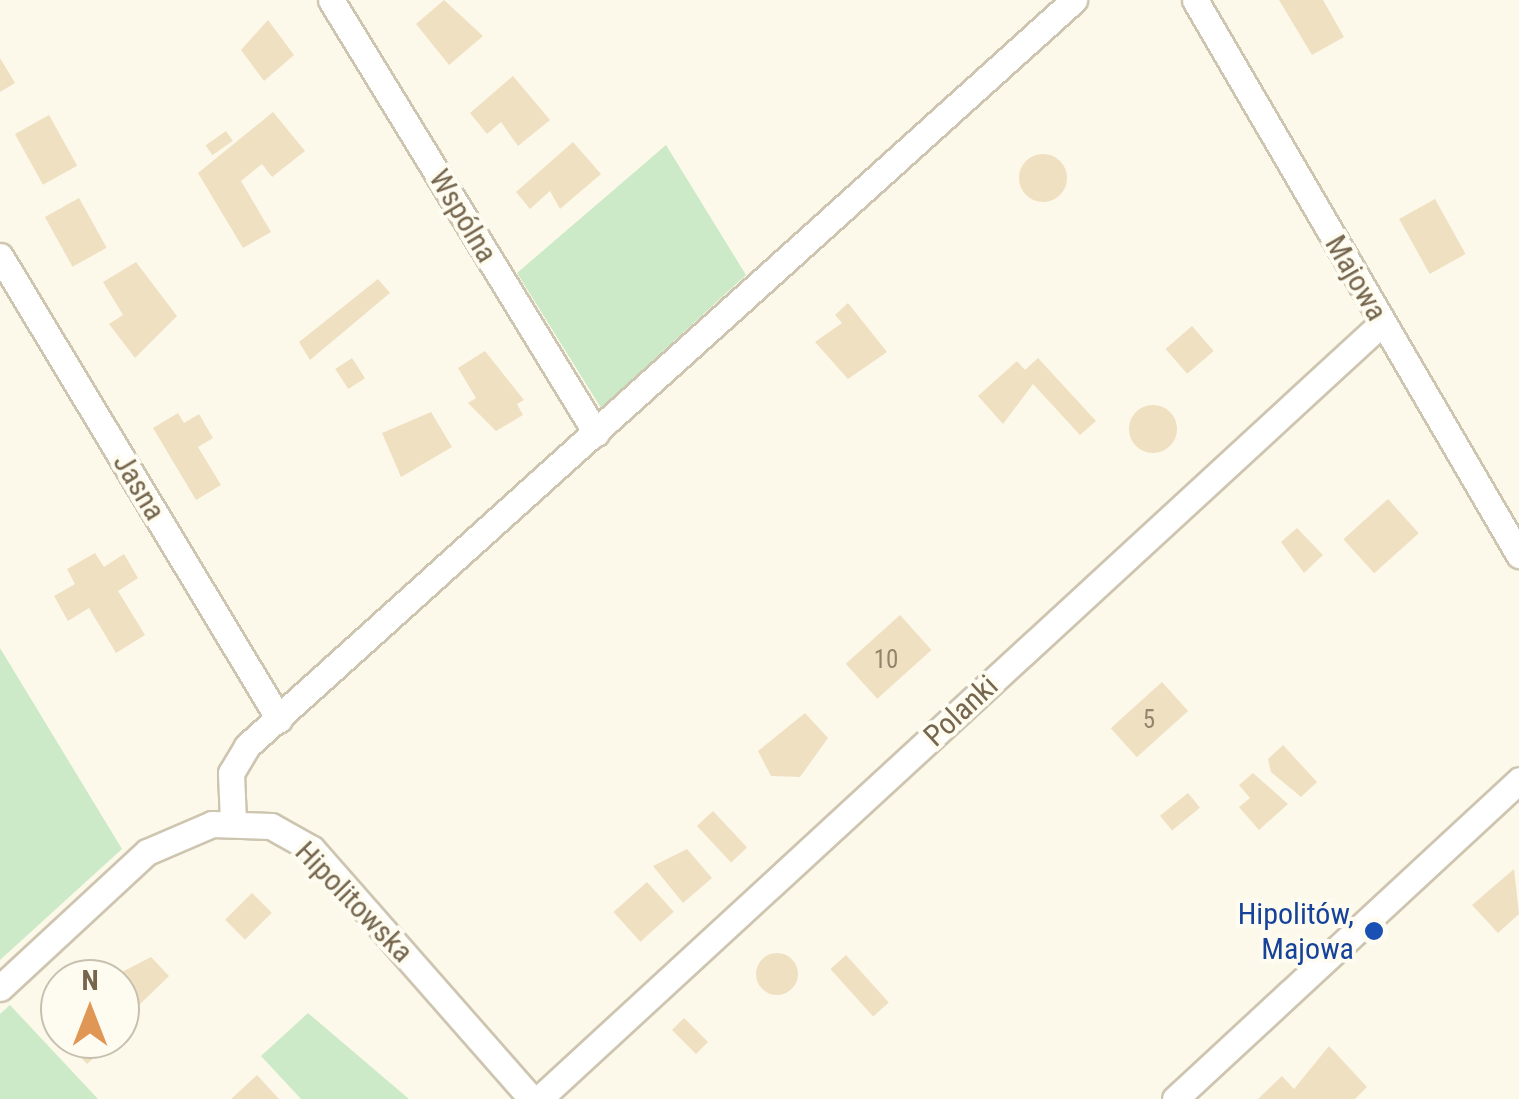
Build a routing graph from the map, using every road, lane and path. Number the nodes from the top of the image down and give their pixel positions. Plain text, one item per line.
1 (331, 0) edge
2 (1074, 0) edge
3 (1195, 0) edge
4 (0, 256) edge
5 (1382, 322) junction
6 (596, 433) junction
7 (1519, 555) edge
8 (279, 719) junction
9 (1519, 780) edge
10 (232, 821) junction
11 (0, 988) edge
12 (536, 1099) edge
13 (1174, 1099) edge

1 - 6 street, Wspólna
2 - 6 street
3 - 5 street, Majowa
4 - 8 street, Jasna
5 - 7 street, Majowa
5 - 12 street, Polanki
6 - 8 street
8 - 10 street
9 - 13 street
10 - 11 street
10 - 12 street, Hipolitowska

